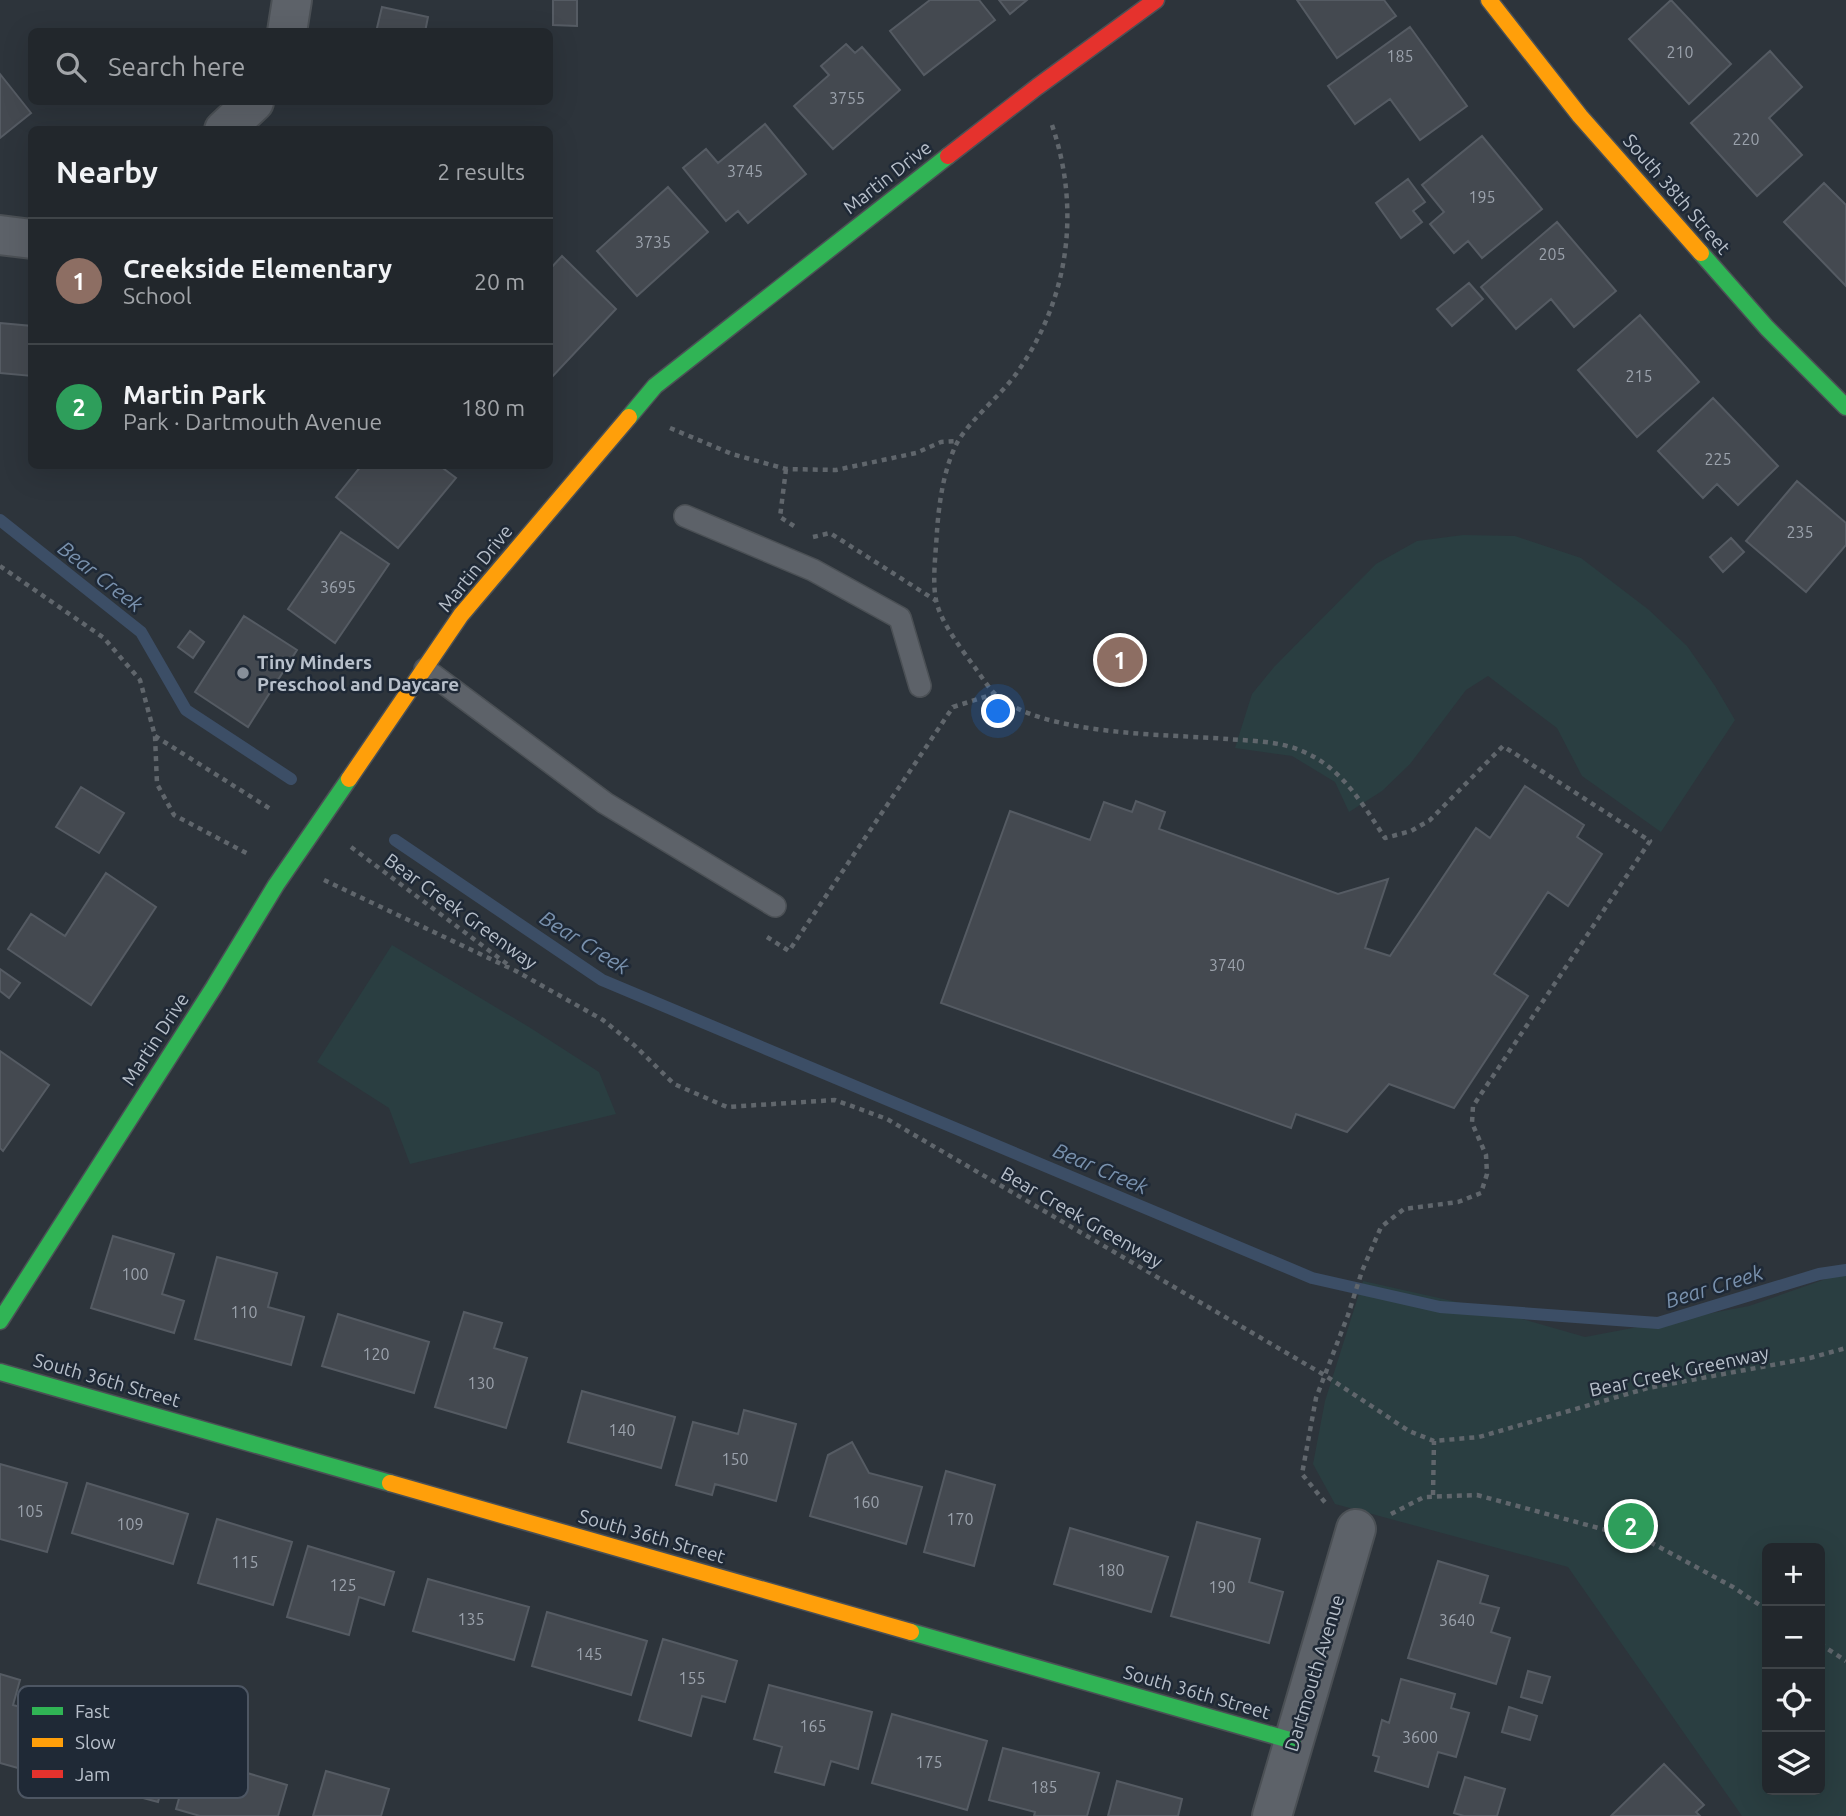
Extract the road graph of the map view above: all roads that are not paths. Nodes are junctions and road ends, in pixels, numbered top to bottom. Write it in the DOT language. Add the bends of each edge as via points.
graph roads {
  1 [pos="292,0"];
  2 [pos="1156,0"];
  3 [pos="1489,0"];
  4 [pos="288,28"];
  5 [pos="251,105"];
  6 [pos="227,126"];
  7 [pos="0,235"];
  8 [pos="28,238"];
  9 [pos="1846,407"];
  10 [pos="685,516"];
  11 [pos="425,669"];
  12 [pos="920,686"];
  13 [pos="775,906"];
  14 [pos="0,1321"];
  15 [pos="0,1371"];
  16 [pos="1356,1529"];
  17 [pos="1293,1741"];
  18 [pos="1272,1816"];
  1 -- 4 [label="street"];
  2 -- 11 [label="street, Martin Drive" via="1037,87 655,386 461,615"];
  3 -- 9 [label="street, South 38th Street" via="1598,136 1767,328"];
  5 -- 6 [label="street"];
  7 -- 8 [label="street"];
  10 -- 12 [label="lane" via="813,570 900,618"];
  11 -- 13 [label="lane" via="605,803"];
  11 -- 14 [label="street, Martin Drive" via="276,885"];
  15 -- 17 [label="street, South 36th Street"];
  16 -- 17 [label="street, Dartmouth Avenue"];
  17 -- 18 [label="street, Dartmouth Avenue"];
}
